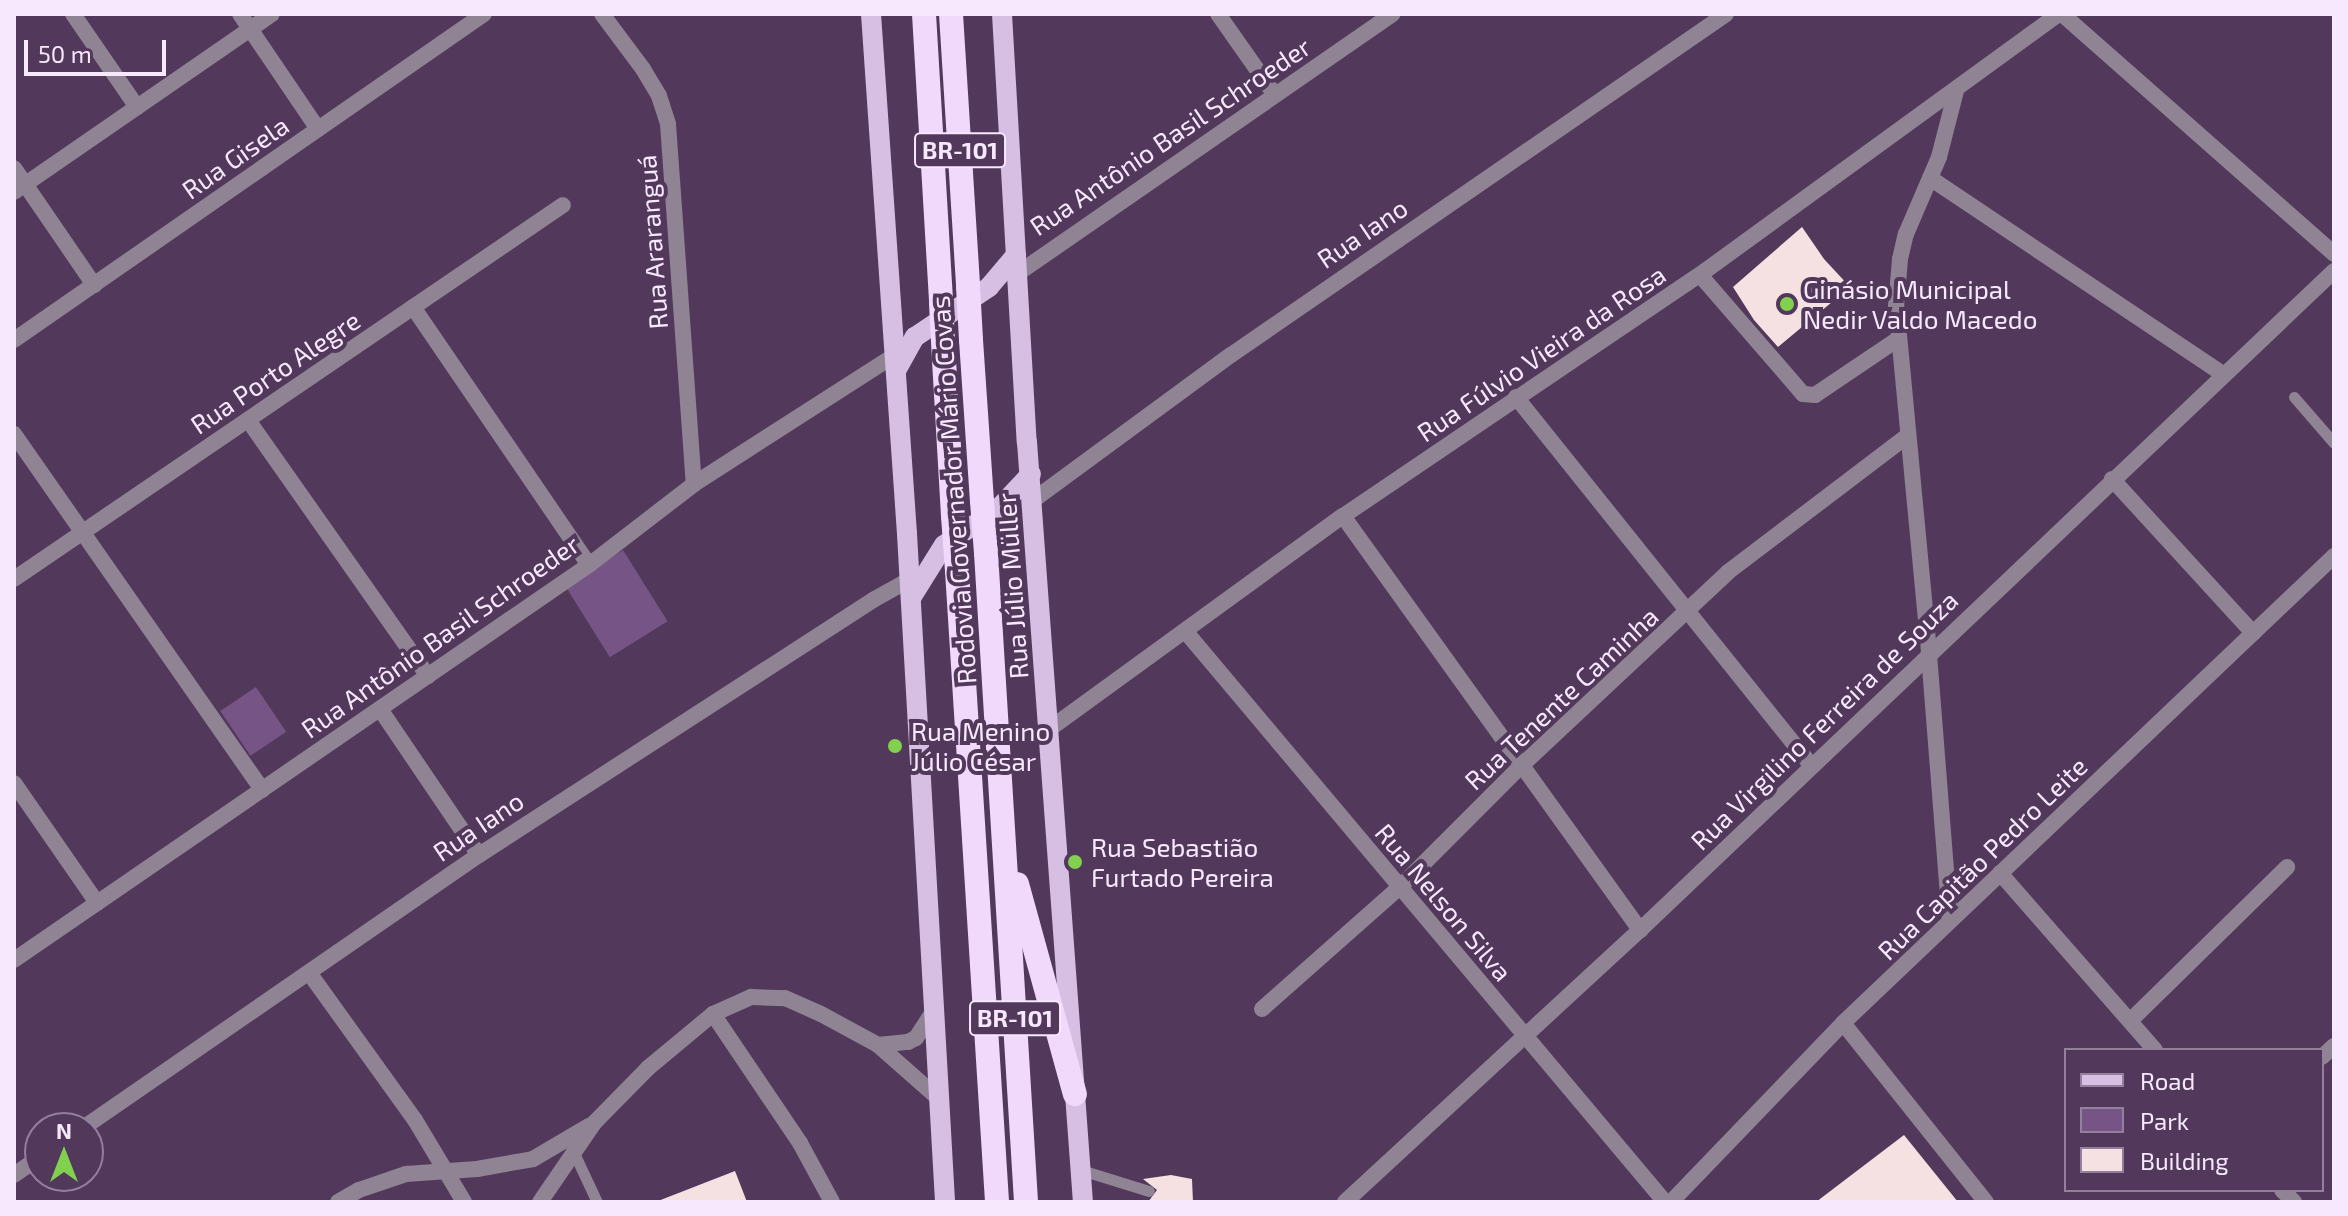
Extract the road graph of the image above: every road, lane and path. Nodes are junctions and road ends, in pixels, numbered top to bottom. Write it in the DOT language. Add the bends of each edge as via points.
graph roads {
  1 [pos="73,14"];
  2 [pos="240,14"];
  3 [pos="272,14"];
  4 [pos="484,14"];
  5 [pos="602,14"];
  6 [pos="871,14"];
  7 [pos="924,14"];
  8 [pos="951,14"];
  9 [pos="1002,14"];
  10 [pos="1218,14"];
  11 [pos="1393,14"];
  12 [pos="1726,14"];
  13 [pos="2061,14"];
  14 [pos="251,29"];
  15 [pos="1956,91"];
  16 [pos="1275,95"];
  17 [pos="137,107"];
  18 [pos="318,129"];
  19 [pos="14,168"];
  20 [pos="1930,178"];
  21 [pos="20,188"];
  22 [pos="563,205"];
  23 [pos="2334,254"];
  24 [pos="1016,264"];
  25 [pos="2334,271"];
  26 [pos="1700,275"];
  27 [pos="94,285"];
  28 [pos="978,286"];
  29 [pos="1018,297"];
  30 [pos="413,307"];
  31 [pos="892,315"];
  32 [pos="928,326"];
  33 [pos="1898,339"];
  34 [pos="14,340"];
  35 [pos="896,363"];
  36 [pos="2224,375"];
  37 [pos="1516,397"];
  38 [pos="2294,397"];
  39 [pos="248,420"];
  40 [pos="14,434"];
  41 [pos="1906,437"];
  42 [pos="2334,443"];
  43 [pos="1031,474"];
  44 [pos="2112,479"];
  45 [pos="694,484"];
  46 [pos="990,505"];
  47 [pos="1033,510"];
  48 [pos="1343,516"];
  49 [pos="83,533"];
  50 [pos="907,534"];
  51 [pos="944,545"];
  52 [pos="2334,556"];
  53 [pos="589,565"];
  54 [pos="14,579"];
  55 [pos="910,589"];
  56 [pos="1687,612"];
  57 [pos="1186,632"];
  58 [pos="2253,633"];
  59 [pos="1929,652"];
  60 [pos="428,676"];
  61 [pos="380,709"];
  62 [pos="1048,730"];
  63 [pos="1810,764"];
  64 [pos="1521,766"];
  65 [pos="14,783"];
  66 [pos="262,790"];
  67 [pos="1004,835"];
  68 [pos="479,855"];
  69 [pos="2287,867"];
  70 [pos="2000,873"];
  71 [pos="1400,887"];
  72 [pos="97,903"];
  73 [pos="1950,921"];
  74 [pos="1640,930"];
  75 [pos="14,960"];
  76 [pos="310,974"];
  77 [pos="1262,1009"];
  78 [pos="932,1013"];
  79 [pos="713,1014"];
  80 [pos="2130,1021"];
  81 [pos="1843,1023"];
  82 [pos="1524,1034"];
  83 [pos="878,1045"];
  84 [pos="2153,1048"];
  85 [pos="1075,1094"];
  86 [pos="937,1097"];
  87 [pos="104,1114"];
  88 [pos="594,1123"];
  89 [pos="574,1153"];
  90 [pos="1081,1170"];
  91 [pos="447,1172"];
  92 [pos="1149,1191"];
  93 [pos="338,1202"];
  94 [pos="464,1202"];
  95 [pos="540,1202"];
  96 [pos="597,1202"];
  97 [pos="832,1202"];
  98 [pos="945,1202"];
  99 [pos="997,1202"];
  100 [pos="1026,1202"];
  101 [pos="1083,1202"];
  102 [pos="1345,1202"];
  103 [pos="1668,1202"];
  104 [pos="1986,1202"];
  1 -- 17 [label="street"];
  2 -- 14 [label="street"];
  3 -- 14 [label="street"];
  4 -- 18 [label="street, Rua Gisela"];
  5 -- 45 [label="street, Rua Araranguá" via="643,69 668,124"];
  6 -- 31 [label="main road"];
  7 -- 99 [label="highway, Rodovia Governador Mário Covas / BR-101, bridge"];
  8 -- 28 [label="highway, Rodovia Governador Mário Covas / BR-101"];
  9 -- 24 [label="main road, Rua Júlio Müller"];
  10 -- 16 [label="street"];
  11 -- 16 [label="street, Rua Antônio Basil Schroeder"];
  12 -- 47 [label="street, Rua Iano" via="1231,355"];
  13 -- 15 [label="street, Rua Fúlvio Vieira da Rosa"];
  13 -- 23 [label="street"];
  14 -- 17 [label="street"];
  14 -- 18 [label="street"];
  15 -- 20 [label="street"];
  15 -- 26 [label="street, Rua Fúlvio Vieira da Rosa"];
  16 -- 24 [label="street, Rua Antônio Basil Schroeder"];
  17 -- 21 [label="street"];
  18 -- 27 [label="street, Rua Gisela"];
  19 -- 21 [label="street"];
  20 -- 33 [label="street" via="1900,259"];
  20 -- 36 [label="street"];
  21 -- 27 [label="street"];
  22 -- 30 [label="street, Rua Porto Alegre"];
  24 -- 28 [label="main road, Rua Antônio Basil Schroeder"];
  24 -- 29 [label="main road, Rua Júlio Müller"];
  25 -- 36 [label="street, Rua Virgilino Ferreira de Souza"];
  26 -- 33 [label="street" via="1803,394 1815,395"];
  26 -- 37 [label="street, Rua Fúlvio Vieira da Rosa"];
  27 -- 34 [label="street, Rua Gisela"];
  28 -- 29 [label="main road"];
  28 -- 32 [label="main road, Rua Antônio Basil Schroeder"];
  28 -- 46 [label="highway, Rodovia Governador Mário Covas / BR-101, bridge" via="971,340"];
  29 -- 43 [label="main road, Rua Júlio Müller"];
  30 -- 39 [label="street, Rua Porto Alegre"];
  30 -- 53 [label="street"];
  31 -- 32 [label="main road" via="915,327"];
  31 -- 35 [label="main road"];
  32 -- 35 [label="main road, Rua Antônio Basil Schroeder"];
  33 -- 41 [label="street"];
  35 -- 45 [label="street, Rua Antônio Basil Schroeder"];
  35 -- 50 [label="main road"];
  36 -- 44 [label="street, Rua Virgilino Ferreira de Souza"];
  37 -- 48 [label="street, Rua Fúlvio Vieira da Rosa"];
  37 -- 56 [label="street"];
  38 -- 42 [label="lane"];
  39 -- 49 [label="street, Rua Porto Alegre"];
  39 -- 60 [label="street"];
  40 -- 49 [label="street"];
  41 -- 56 [label="street, Rua Tenente Caminha" via="1748,555"];
  41 -- 59 [label="street"];
  43 -- 46 [label="main road, Rua Iano"];
  43 -- 47 [label="main road, Rua Júlio Müller"];
  44 -- 58 [label="street"];
  44 -- 59 [label="street, Rua Virgilino Ferreira de Souza"];
  45 -- 53 [label="street, Rua Antônio Basil Schroeder"];
  46 -- 47 [label="main road"];
  46 -- 51 [label="main road, Rua Iano"];
  46 -- 67 [label="highway, Rodovia Governador Mário Covas / BR-101, bridge" via="986,553"];
  47 -- 62 [label="main road, Rua Júlio Müller"];
  48 -- 57 [label="street, Rua Fúlvio Vieira da Rosa"];
  48 -- 64 [label="street"];
  49 -- 54 [label="street, Rua Porto Alegre"];
  49 -- 66 [label="street"];
  50 -- 51 [label="main road" via="925,544"];
  50 -- 55 [label="main road"];
  51 -- 55 [label="main road, Rua Iano"];
  52 -- 58 [label="street, Rua Capitão Pedro Leite"];
  53 -- 60 [label="street, Rua Antônio Basil Schroeder"];
  55 -- 68 [label="street, Rua Iano" via="873,600"];
  55 -- 78 [label="main road"];
  56 -- 63 [label="street"];
  56 -- 64 [label="street, Rua Tenente Caminha"];
  57 -- 62 [label="street, Rua Fúlvio Vieira da Rosa"];
  57 -- 71 [label="street, Rua Nelson Silva"];
  58 -- 70 [label="street, Rua Capitão Pedro Leite"];
  59 -- 63 [label="street, Rua Virgilino Ferreira de Souza"];
  59 -- 73 [label="street"];
  60 -- 61 [label="street, Rua Antônio Basil Schroeder"];
  61 -- 66 [label="street, Rua Antônio Basil Schroeder"];
  61 -- 68 [label="street"];
  62 -- 85 [label="main road, Rua Júlio Müller"];
  63 -- 74 [label="street, Rua Virgilino Ferreira de Souza"];
  64 -- 71 [label="street, Rua Tenente Caminha"];
  64 -- 74 [label="street"];
  65 -- 72 [label="street"];
  66 -- 72 [label="street, Rua Antônio Basil Schroeder"];
  67 -- 85 [label="highway"];
  67 -- 100 [label="highway, Rodovia Governador Mário Covas / BR-101"];
  68 -- 76 [label="street, Rua Iano"];
  69 -- 80 [label="street"];
  70 -- 73 [label="street, Rua Capitão Pedro Leite"];
  70 -- 80 [label="street"];
  71 -- 77 [label="street, Rua Tenente Caminha"];
  71 -- 82 [label="street, Rua Nelson Silva"];
  72 -- 75 [label="street, Rua Antônio Basil Schroeder"];
  73 -- 81 [label="street, Rua Capitão Pedro Leite"];
  74 -- 82 [label="street, Rua Virgilino Ferreira de Souza"];
  76 -- 87 [label="street, Rua Iano"];
  76 -- 91 [label="street"];
  78 -- 83 [label="street" via="916,1038"];
  78 -- 86 [label="main road"];
  79 -- 83 [label="street" via="751,997 785,998"];
  79 -- 88 [label="street" via="668,1048"];
  79 -- 97 [label="street" via="800,1143"];
  80 -- 84 [label="street"];
  81 -- 103 [label="street, Rua Capitão Pedro Leite"];
  81 -- 104 [label="street"];
  82 -- 102 [label="street, Rua Virgilino Ferreira de Souza"];
  82 -- 103 [label="street, Rua Nelson Silva"];
  83 -- 86 [label="street"];
  85 -- 90 [label="main road, Rua Júlio Müller"];
  86 -- 98 [label="main road"];
  88 -- 89 [label="street"];
  88 -- 91 [label="street" via="533,1159"];
  89 -- 95 [label="street"];
  89 -- 96 [label="lane"];
  90 -- 92 [label="lane"];
  90 -- 101 [label="main road, Rua Júlio Müller"];
  91 -- 93 [label="street" via="406,1174"];
  91 -- 94 [label="street"];
}
